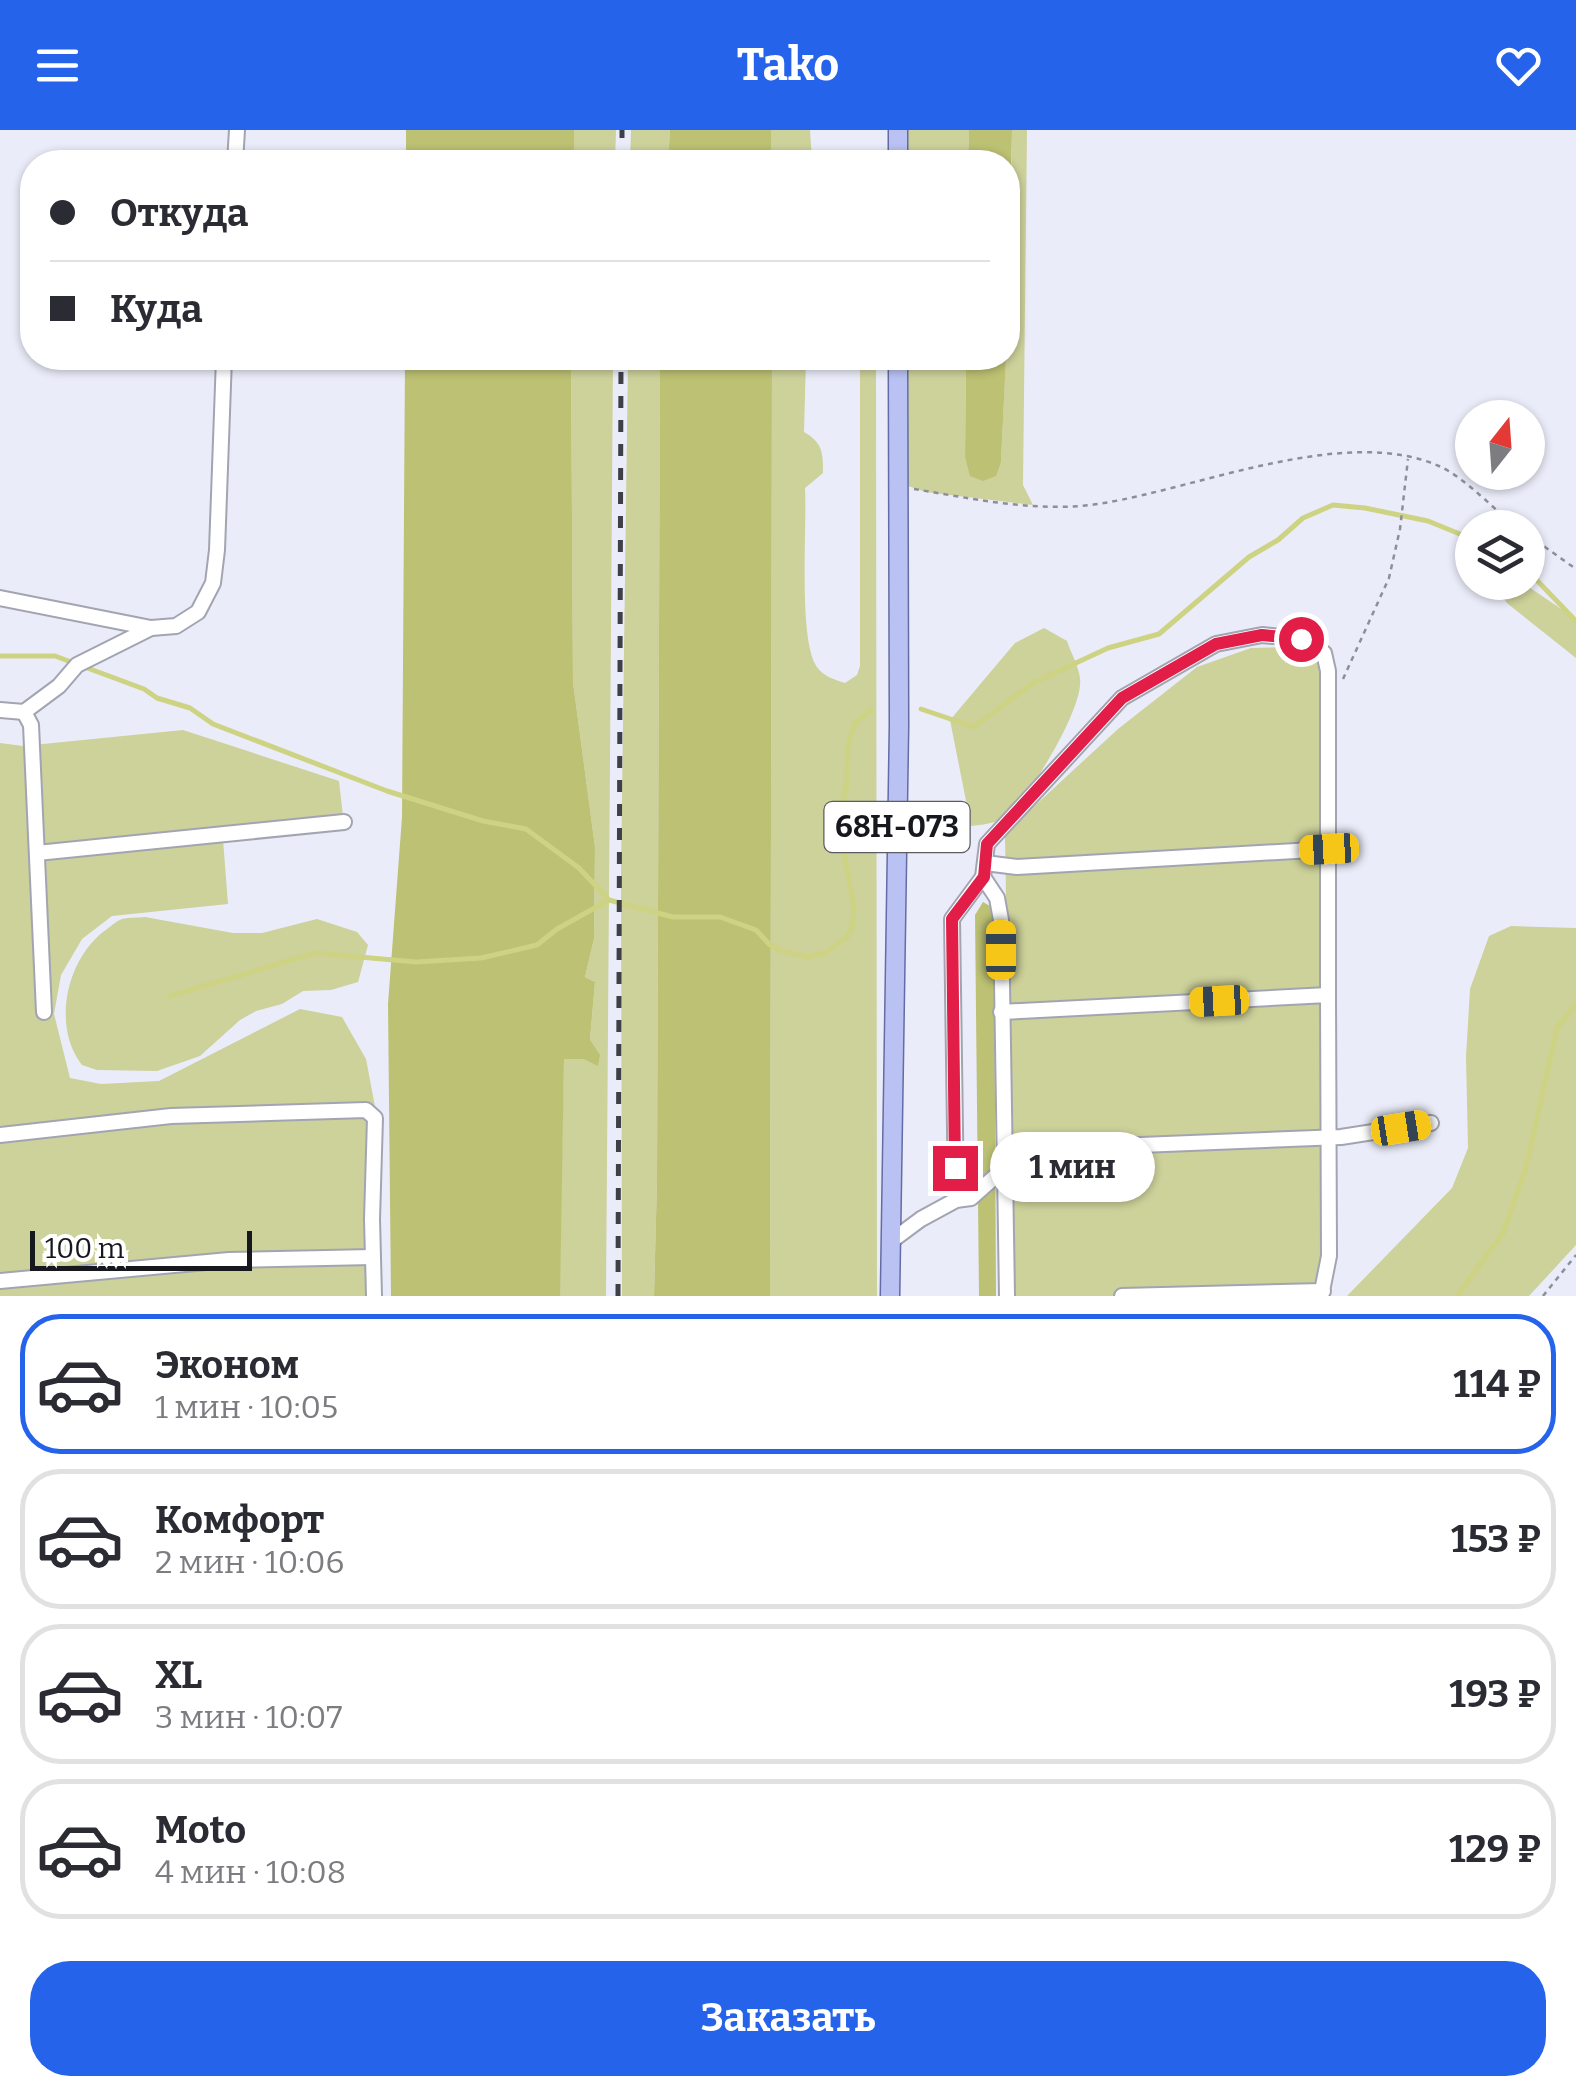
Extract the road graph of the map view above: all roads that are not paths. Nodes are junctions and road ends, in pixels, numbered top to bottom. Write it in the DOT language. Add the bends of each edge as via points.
graph roads {
  1 [pos="221,130"];
  2 [pos="237,131"];
  3 [pos="224,370"];
  4 [pos="898,370"];
  5 [pos="0,598"];
  6 [pos="151,628"];
  7 [pos="0,710"];
  8 [pos="24,712"];
  9 [pos="344,822"];
  10 [pos="1329,849"];
  11 [pos="37,853"];
  12 [pos="984,870"];
  13 [pos="1328,996"];
  14 [pos="44,1012"];
  15 [pos="1001,1012"];
  16 [pos="1431,1123"];
  17 [pos="0,1136"];
  18 [pos="1330,1137"];
  19 [pos="1004,1168"];
  20 [pos="956,1200"];
  21 [pos="890,1242"];
  22 [pos="373,1256"];
  23 [pos="0,1281"];
  24 [pos="1322,1294"];
  25 [pos="374,1296"];
  26 [pos="890,1296"];
  27 [pos="1006,1296"];
  28 [pos="1122,1296"];
  1 -- 2 [label="lane"];
  3 -- 6 [label="lane" via="213,582 198,612 176,626"];
  4 -- 21 [label="main road, 68Н-073"];
  5 -- 6 [label="lane"];
  6 -- 8 [label="lane" via="77,664"];
  7 -- 8 [label="lane"];
  8 -- 11 [label="lane"];
  9 -- 11 [label="lane"];
  10 -- 12 [label="lane"];
  10 -- 12 [label="lane" via="1324,653 1301,639 1262,635 1216,644 1122,698 987,844"];
  10 -- 13 [label="lane"];
  11 -- 14 [label="lane"];
  12 -- 15 [label="lane" via="1001,920"];
  12 -- 20 [label="lane" via="952,919"];
  13 -- 15 [label="lane"];
  13 -- 18 [label="lane"];
  15 -- 19 [label="lane"];
  16 -- 18 [label="lane"];
  17 -- 22 [label="lane" via="171,1116 366,1110 375,1118"];
  18 -- 19 [label="lane" via="1040,1150"];
  18 -- 24 [label="lane"];
  19 -- 20 [label="lane" via="971,1198"];
  19 -- 27 [label="lane"];
  20 -- 21 [label="lane"];
  21 -- 26 [label="main road, 68Н-073"];
  22 -- 23 [label="lane" via="229,1260"];
  22 -- 25 [label="lane"];
  24 -- 28 [label="lane"];
}
